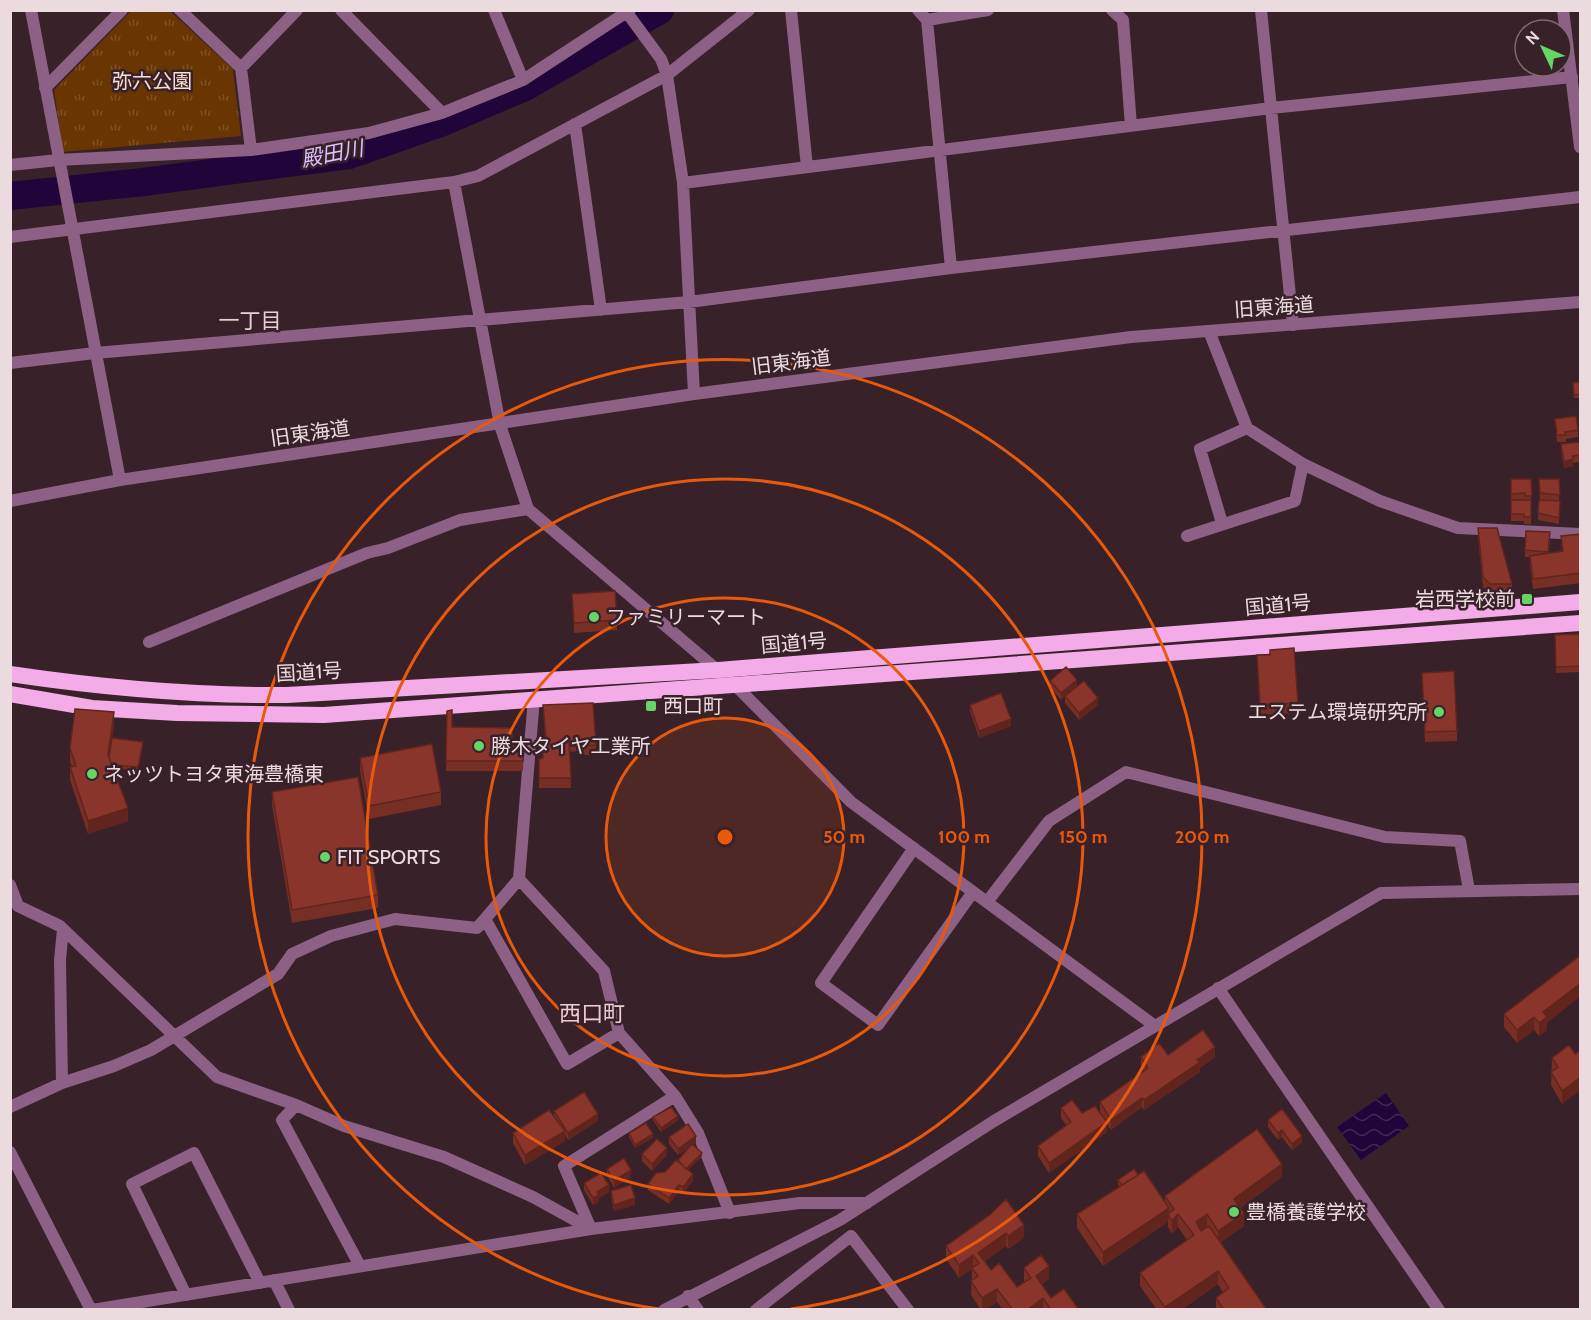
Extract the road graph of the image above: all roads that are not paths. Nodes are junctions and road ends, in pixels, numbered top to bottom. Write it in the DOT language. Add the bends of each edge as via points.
graph roads {
  1 [pos="31,10"];
  2 [pos="122,10"];
  3 [pos="180,10"];
  4 [pos="297,10"];
  5 [pos="341,10"];
  6 [pos="494,10"];
  7 [pos="749,10"];
  8 [pos="791,10"];
  9 [pos="988,10"];
  10 [pos="1112,10"];
  11 [pos="1261,10"];
  12 [pos="629,14"];
  13 [pos="922,15"];
  14 [pos="242,68"];
  15 [pos="668,75"];
  16 [pos="1562,78"];
  17 [pos="1572,78"];
  18 [pos="523,80"];
  19 [pos="45,88"];
  20 [pos="1271,108"];
  21 [pos="442,113"];
  22 [pos="575,124"];
  23 [pos="1131,126"];
  24 [pos="1581,147"];
  25 [pos="250,150"];
  26 [pos="941,150"];
  27 [pos="58,160"];
  28 [pos="10,165"];
  29 [pos="807,167"];
  30 [pos="454,182"];
  31 [pos="683,183"];
  32 [pos="1581,197"];
  33 [pos="71,224"];
  34 [pos="1283,231"];
  35 [pos="10,237"];
  36 [pos="951,268"];
  37 [pos="689,302"];
  38 [pos="1581,302"];
  39 [pos="601,310"];
  40 [pos="481,320"];
  41 [pos="1293,325"];
  42 [pos="1209,331"];
  43 [pos="95,353"];
  44 [pos="10,363"];
  45 [pos="694,394"];
  46 [pos="500,425"];
  47 [pos="1247,428"];
  48 [pos="1303,464"];
  49 [pos="120,480"];
  50 [pos="10,501"];
  51 [pos="528,509"];
  52 [pos="1222,523"];
  53 [pos="1581,534"];
  54 [pos="1187,536"];
  55 [pos="1581,602"];
  56 [pos="1581,623"];
  57 [pos="149,642"];
  58 [pos="718,670"];
  59 [pos="10,674"];
  60 [pos="735,685"];
  61 [pos="10,694"];
  62 [pos="534,698"];
  63 [pos="914,848"];
  64 [pos="519,879"];
  65 [pos="10,885"];
  66 [pos="1469,890"];
  67 [pos="1581,890"];
  68 [pos="973,891"];
  69 [pos="987,902"];
  70 [pos="485,919"];
  71 [pos="63,929"];
  72 [pos="1218,988"];
  73 [pos="1155,1026"];
  74 [pos="619,1033"];
  75 [pos="175,1037"];
  76 [pos="62,1083"];
  77 [pos="675,1096"];
  78 [pos="296,1105"];
  79 [pos="10,1107"];
  80 [pos="10,1152"];
  81 [pos="867,1203"];
  82 [pos="730,1213"];
  83 [pos="591,1229"];
  84 [pos="360,1266"];
  85 [pos="274,1280"];
  86 [pos="260,1283"];
  87 [pos="186,1295"];
  88 [pos="688,1296"];
  89 [pos="905,1308"];
  90 [pos="92,1310"];
  91 [pos="289,1310"];
  92 [pos="664,1310"];
  93 [pos="698,1310"];
  94 [pos="756,1310"];
  95 [pos="1439,1310"];
  1 -- 19 [label="street"];
  2 -- 19 [label="street"];
  3 -- 14 [label="street"];
  4 -- 14 [label="street"];
  5 -- 21 [label="street"];
  6 -- 18 [label="street"];
  7 -- 15 [label="street"];
  8 -- 29 [label="street"];
  9 -- 13 [label="street"];
  10 -- 23 [label="street" via="1123,20"];
  11 -- 20 [label="street"];
  12 -- 15 [label="street"];
  12 -- 18 [label="street"];
  13 -- 26 [label="street"];
  14 -- 25 [label="street"];
  15 -- 22 [label="street"];
  15 -- 31 [label="street"];
  16 -- 20 [label="street"];
  17 -- 24 [label="street"];
  18 -- 21 [label="street"];
  19 -- 27 [label="street"];
  20 -- 23 [label="street"];
  20 -- 34 [label="street"];
  21 -- 25 [label="street" via="369,133"];
  22 -- 30 [label="street" via="478,176"];
  22 -- 39 [label="street"];
  23 -- 26 [label="street"];
  25 -- 27 [label="street"];
  26 -- 29 [label="street"];
  26 -- 36 [label="street"];
  27 -- 28 [label="street"];
  27 -- 33 [label="street"];
  29 -- 31 [label="street"];
  30 -- 33 [label="street"];
  30 -- 40 [label="street"];
  31 -- 37 [label="street"];
  32 -- 34 [label="street"];
  33 -- 35 [label="street"];
  33 -- 43 [label="street"];
  34 -- 36 [label="street"];
  34 -- 41 [label="street"];
  36 -- 37 [label="street"];
  37 -- 39 [label="street"];
  37 -- 45 [label="street"];
  38 -- 41 [label="street, 旧東海道"];
  39 -- 40 [label="street"];
  40 -- 43 [label="street"];
  40 -- 46 [label="street"];
  41 -- 42 [label="street, 旧東海道"];
  42 -- 45 [label="street, 旧東海道" via="1131,337"];
  42 -- 47 [label="street"];
  43 -- 44 [label="street"];
  43 -- 49 [label="street"];
  45 -- 46 [label="street, 旧東海道"];
  46 -- 49 [label="street, 旧東海道"];
  46 -- 51 [label="street"];
  47 -- 48 [label="street"];
  47 -- 52 [label="street" via="1200,449"];
  48 -- 52 [label="street" via="1295,501"];
  48 -- 53 [label="street" via="1380,501 1458,528"];
  49 -- 50 [label="street, 旧東海道"];
  51 -- 57 [label="street" via="460,520 388,549 367,553"];
  51 -- 58 [label="street"];
  52 -- 54 [label="street"];
  55 -- 58 [label="highway, 国道1号"];
  56 -- 60 [label="highway, 国道1号"];
  58 -- 59 [label="highway, 国道1号" via="223,696 115,689"];
  58 -- 60 [label="street"];
  60 -- 62 [label="highway, 国道1号"];
  60 -- 63 [label="street" via="850,802"];
  61 -- 62 [label="highway, 国道1号" via="92,708 252,716 324,715"];
  62 -- 64 [label="street"];
  63 -- 68 [label="street"];
  63 -- 68 [label="street" via="821,983 878,1025"];
  64 -- 70 [label="street"];
  64 -- 74 [label="street" via="604,971"];
  65 -- 71 [label="street" via="18,906"];
  66 -- 67 [label="street"];
  66 -- 69 [label="street" via="1460,841 1385,837 1126,772 1049,821"];
  66 -- 72 [label="street" via="1381,893"];
  68 -- 69 [label="street"];
  69 -- 73 [label="street"];
  70 -- 74 [label="street" via="567,1064"];
  70 -- 75 [label="street" via="477,928 395,919 331,936 292,954 278,974"];
  71 -- 75 [label="street"];
  71 -- 76 [label="street"];
  72 -- 73 [label="street"];
  72 -- 95 [label="street"];
  73 -- 81 [label="street" via="993,1121"];
  74 -- 77 [label="street"];
  75 -- 76 [label="street" via="114,1066"];
  75 -- 78 [label="street" via="217,1077"];
  76 -- 79 [label="street"];
  77 -- 82 [label="street" via="698,1133"];
  77 -- 83 [label="street" via="564,1166"];
  78 -- 83 [label="street" via="344,1126 444,1157 533,1197"];
  78 -- 84 [label="street" via="282,1120"];
  80 -- 90 [label="street"];
  81 -- 82 [label="street" via="800,1203"];
  81 -- 88 [label="street"];
  82 -- 83 [label="street"];
  83 -- 84 [label="street"];
  84 -- 85 [label="street"];
  85 -- 86 [label="street"];
  85 -- 91 [label="street"];
  86 -- 87 [label="street"];
  86 -- 87 [label="street" via="194,1154 132,1184"];
  87 -- 90 [label="street"];
  88 -- 92 [label="street"];
  88 -- 93 [label="street"];
  89 -- 94 [label="street" via="851,1236"];
}
